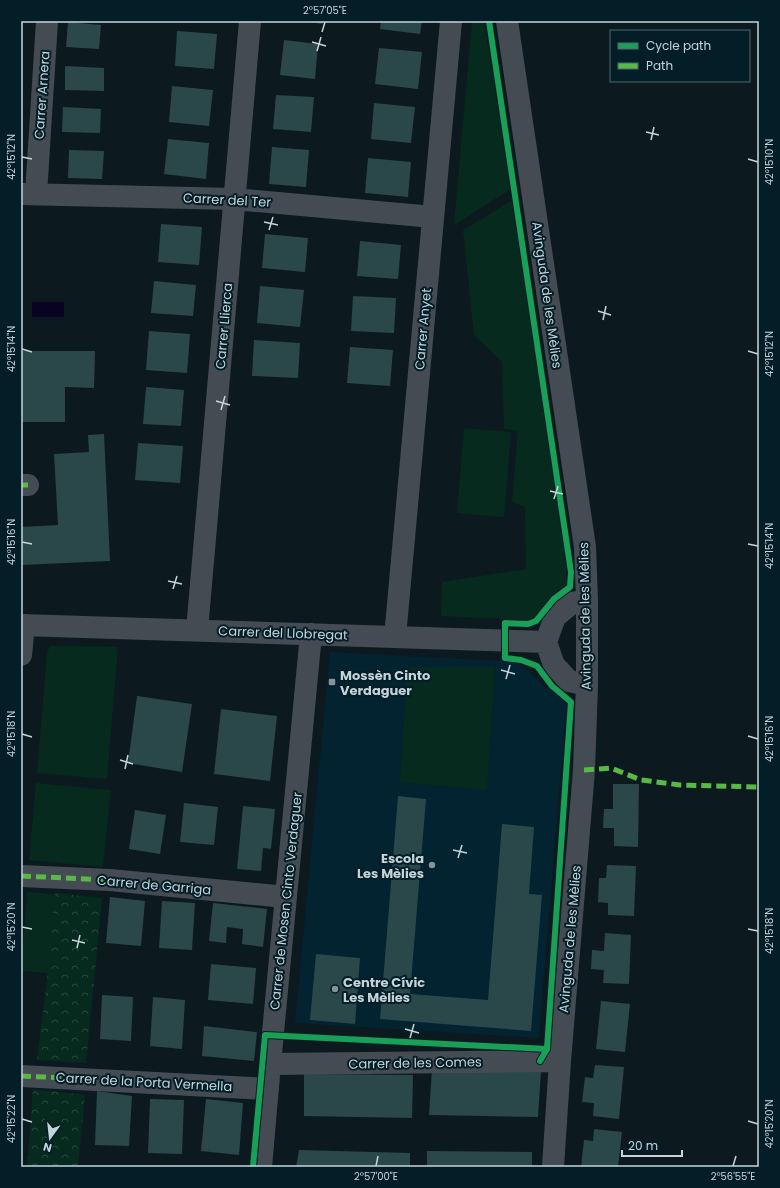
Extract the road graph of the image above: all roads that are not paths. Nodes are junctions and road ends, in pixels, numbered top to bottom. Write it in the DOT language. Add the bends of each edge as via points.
graph roads {
  1 [pos="47,21"];
  2 [pos="250,21"];
  3 [pos="451,21"];
  4 [pos="507,21"];
  5 [pos="28,194"];
  6 [pos="234,199"];
  7 [pos="433,217"];
  8 [pos="587,600"];
  9 [pos="22,625"];
  10 [pos="197,630"];
  11 [pos="311,634"];
  12 [pos="395,637"];
  13 [pos="546,642"];
  14 [pos="21,655"];
  15 [pos="587,685"];
  16 [pos="21,876"];
  17 [pos="286,897"];
  18 [pos="560,1061"];
  19 [pos="270,1064"];
  20 [pos="21,1076"];
  21 [pos="268,1089"];
  22 [pos="261,1167"];
  23 [pos="553,1167"];
  1 -- 5 [label="street, Carrer Arnera"];
  2 -- 6 [label="street, Carrer Llierca"];
  3 -- 7 [label="street, Carrer Anyet"];
  4 -- 8 [label="street, Avinguda de les Mèlies" via="585,547"];
  5 -- 6 [label="street, Carrer del Ter"];
  6 -- 7 [label="street, Carrer del Ter"];
  6 -- 10 [label="street, Carrer Llierca"];
  7 -- 12 [label="street, Carrer Anyet"];
  8 -- 13 [label="street" via="572,603 555,617"];
  8 -- 15 [label="street, Avinguda de les Mèlies"];
  9 -- 10 [label="street, Carrer del Llobregat"];
  9 -- 14 [label="street"];
  10 -- 11 [label="street, Carrer del Llobregat"];
  11 -- 12 [label="street, Carrer del Llobregat"];
  11 -- 17 [label="street, Carrer de Mosen Cinto Verdaguer"];
  12 -- 13 [label="street, Carrer del Llobregat"];
  13 -- 15 [label="street" via="554,665 569,680"];
  15 -- 18 [label="street, Avinguda de les Mèlies" via="584,770"];
  16 -- 17 [label="street, Carrer de Garriga" via="110,880"];
  17 -- 19 [label="street, Carrer de Mosen Cinto Verdaguer"];
  18 -- 19 [label="street, Carrer de les Comes"];
  18 -- 23 [label="street, Avinguda de les Mèlies"];
  19 -- 21 [label="street, Carrer de Mosen Cinto Verdaguer"];
  20 -- 21 [label="street, Carrer de la Porta Vermella"];
  21 -- 22 [label="street, Carrer de Mosen Cinto Verdaguer"];
}
